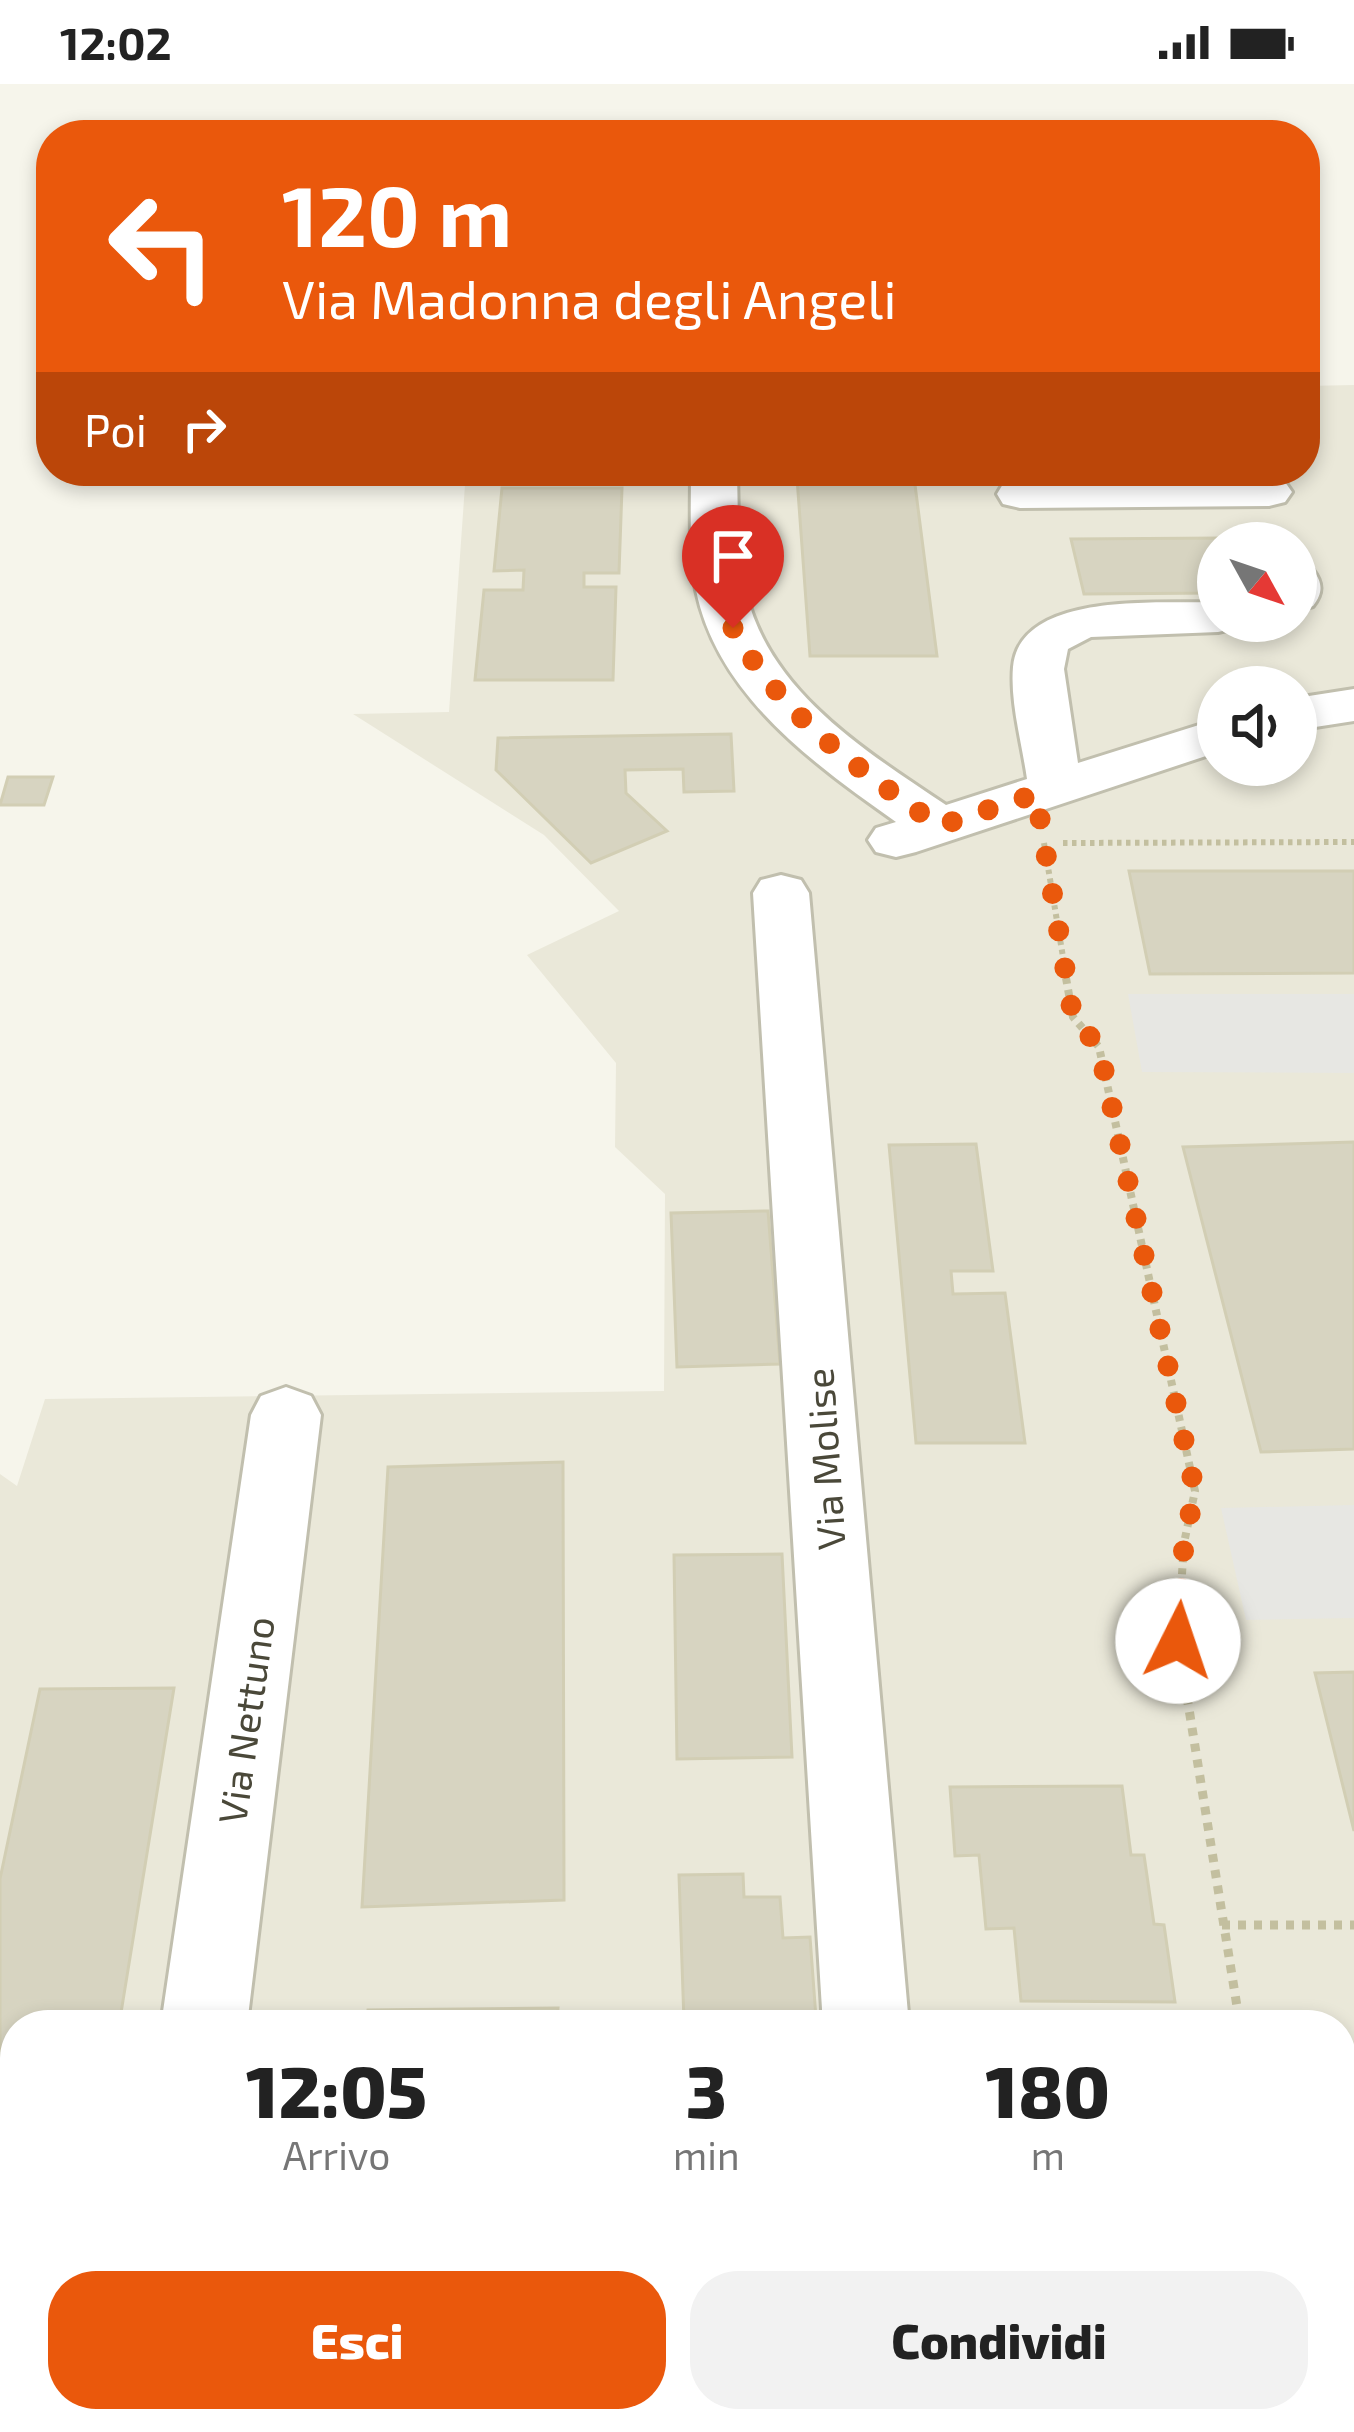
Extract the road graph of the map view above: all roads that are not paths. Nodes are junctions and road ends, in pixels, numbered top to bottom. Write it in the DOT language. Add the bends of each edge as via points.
graph roads {
  1 [pos="714,486"];
  2 [pos="1020,494"];
  3 [pos="1271,496"];
  4 [pos="1197,618"];
  5 [pos="1354,705"];
  6 [pos="1317,711"];
  7 [pos="1197,744"];
  8 [pos="1045,808"];
  9 [pos="939,826"];
  10 [pos="886,843"];
  11 [pos="781,893"];
  12 [pos="286,1414"];
  13 [pos="206,2010"];
  14 [pos="865,2010"];
  1 -- 9 [label="street" via="716,563 741,643 829,745"];
  2 -- 3 [label="street"];
  4 -- 8 [label="street" via="1080,624 1044,642 1038,669"];
  5 -- 6 [label="street"];
  7 -- 8 [label="street"];
  8 -- 9 [label="street"];
  9 -- 10 [label="street"];
  11 -- 14 [label="street, Via Molise"];
  12 -- 13 [label="street, Via Nettuno"];
}
